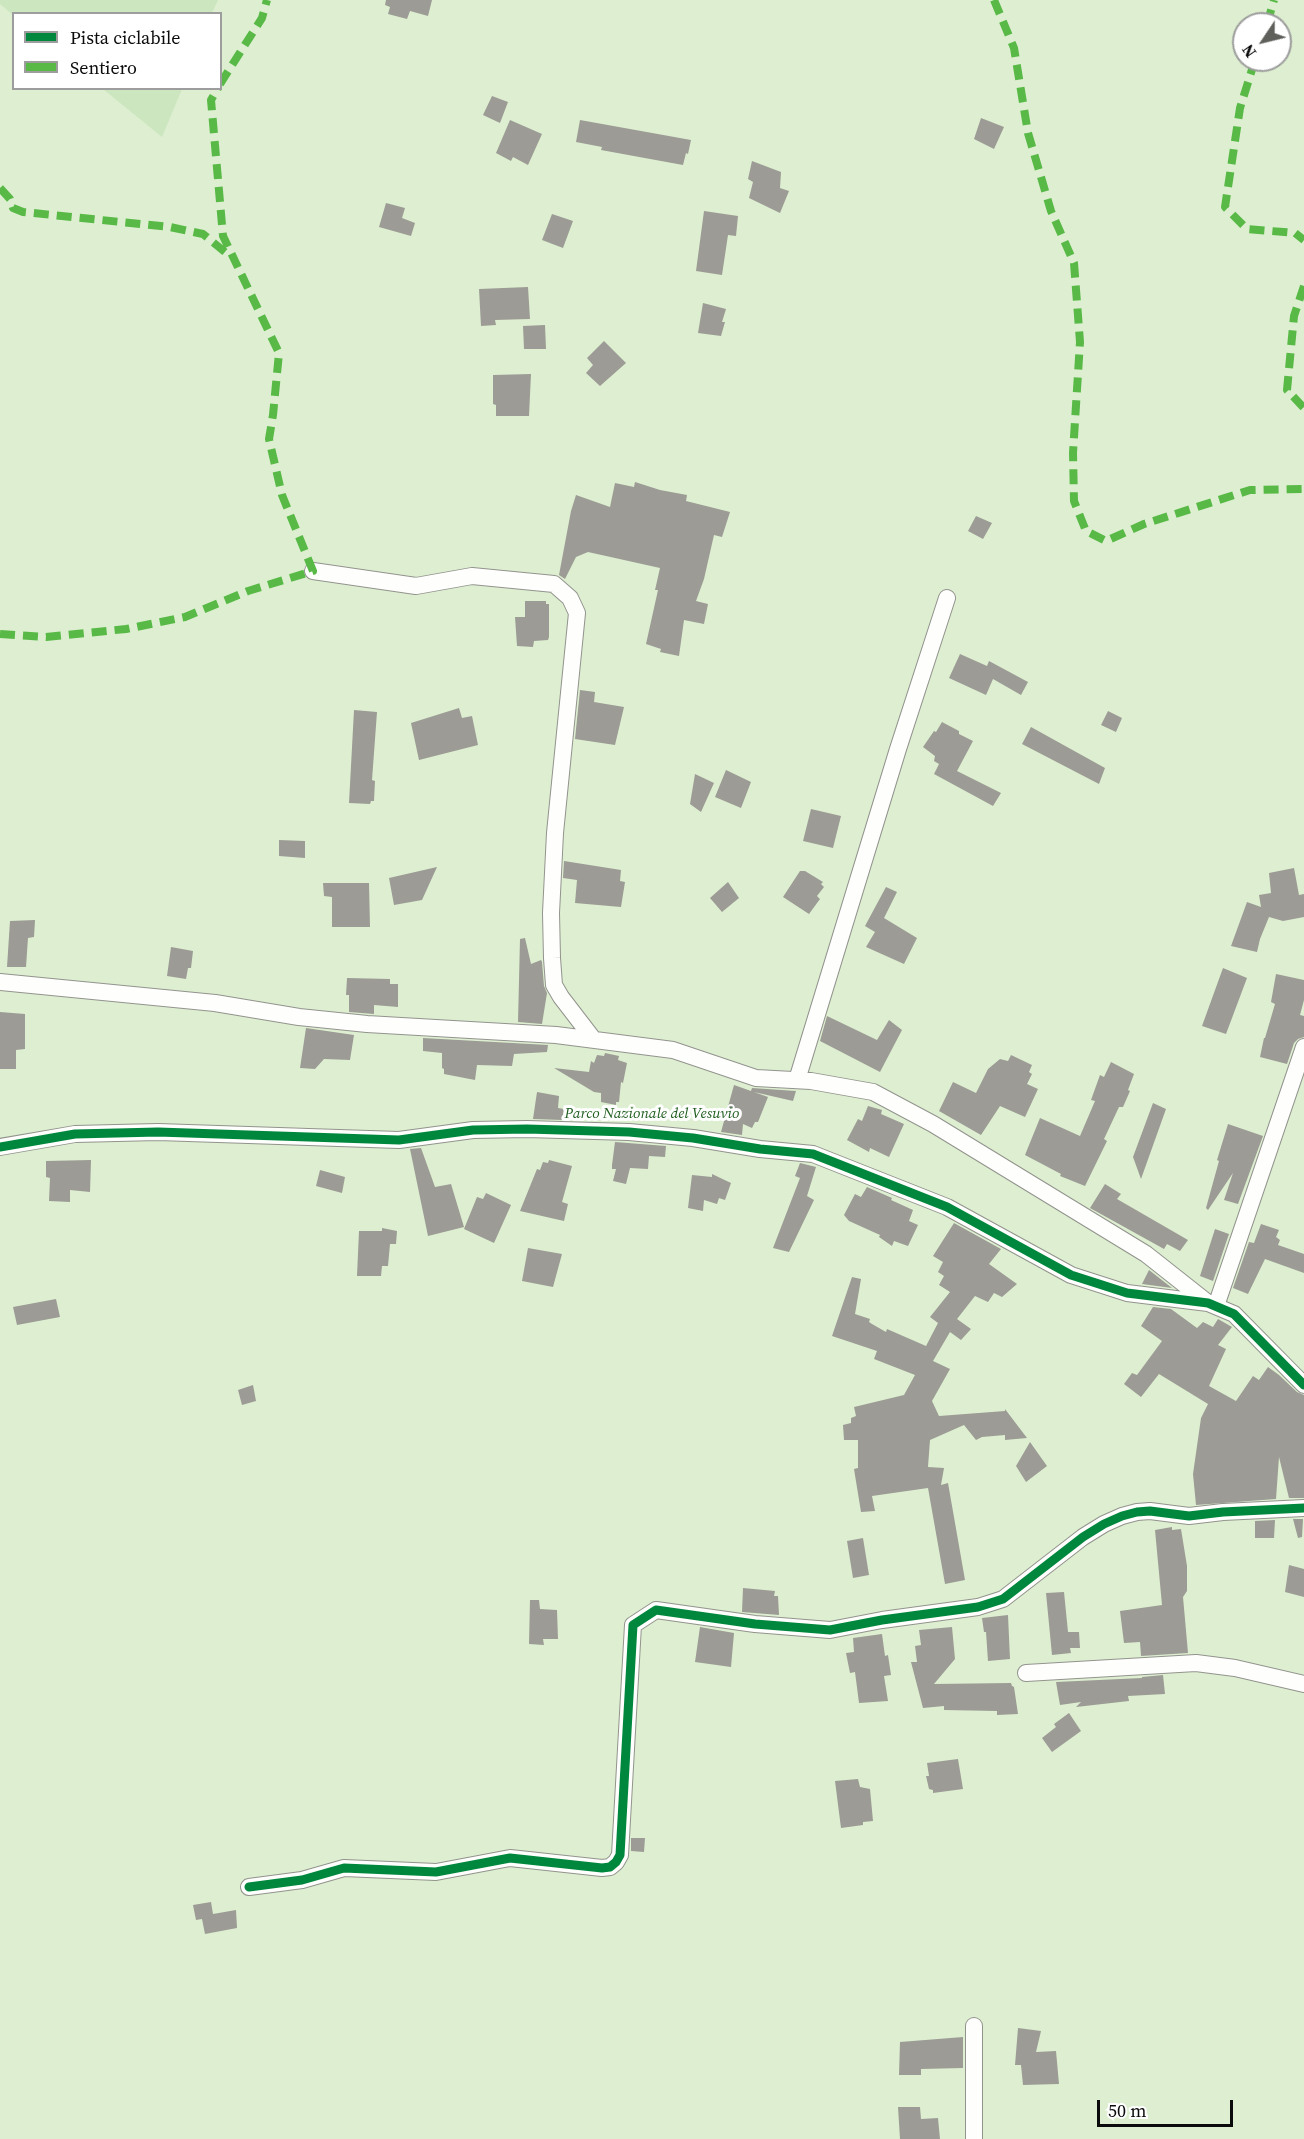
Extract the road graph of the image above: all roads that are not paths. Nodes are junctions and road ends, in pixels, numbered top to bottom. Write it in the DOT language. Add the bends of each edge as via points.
graph roads {
  1 [pos="313,571"];
  2 [pos="947,598"];
  3 [pos="0,982"];
  4 [pos="594,1040"];
  5 [pos="1304,1047"];
  6 [pos="797,1080"];
  7 [pos="0,1147"];
  8 [pos="1212,1305"];
  9 [pos="1304,1385"];
  10 [pos="1304,1508"];
  11 [pos="1026,1672"];
  12 [pos="1304,1684"];
  13 [pos="249,1887"];
  14 [pos="974,2026"];
  15 [pos="974,2139"];
  1 -- 4 [label="street" via="416,586 472,576 554,584 570,598 576,613 555,833 552,958 555,985 561,997"];
  2 -- 6 [label="street"];
  3 -- 4 [label="street" via="215,1003 367,1024"];
  4 -- 6 [label="street" via="674,1050 756,1078"];
  5 -- 8 [label="street"];
  6 -- 8 [label="street" via="873,1092 933,1124 1146,1254"];
  7 -- 8 [label="street" via="75,1134 158,1132 399,1140 473,1130 527,1129 693,1137 813,1154 947,1207 1071,1275 1127,1293"];
  8 -- 9 [label="street" via="1234,1314"];
  10 -- 13 [label="street" via="1189,1516 1143,1512 1122,1516 1083,1537 1003,1599 830,1630 656,1610 633,1625 620,1855 610,1867 510,1857 436,1872 344,1868 302,1880"];
  11 -- 12 [label="street" via="1196,1663"];
  14 -- 15 [label="street"];
}
